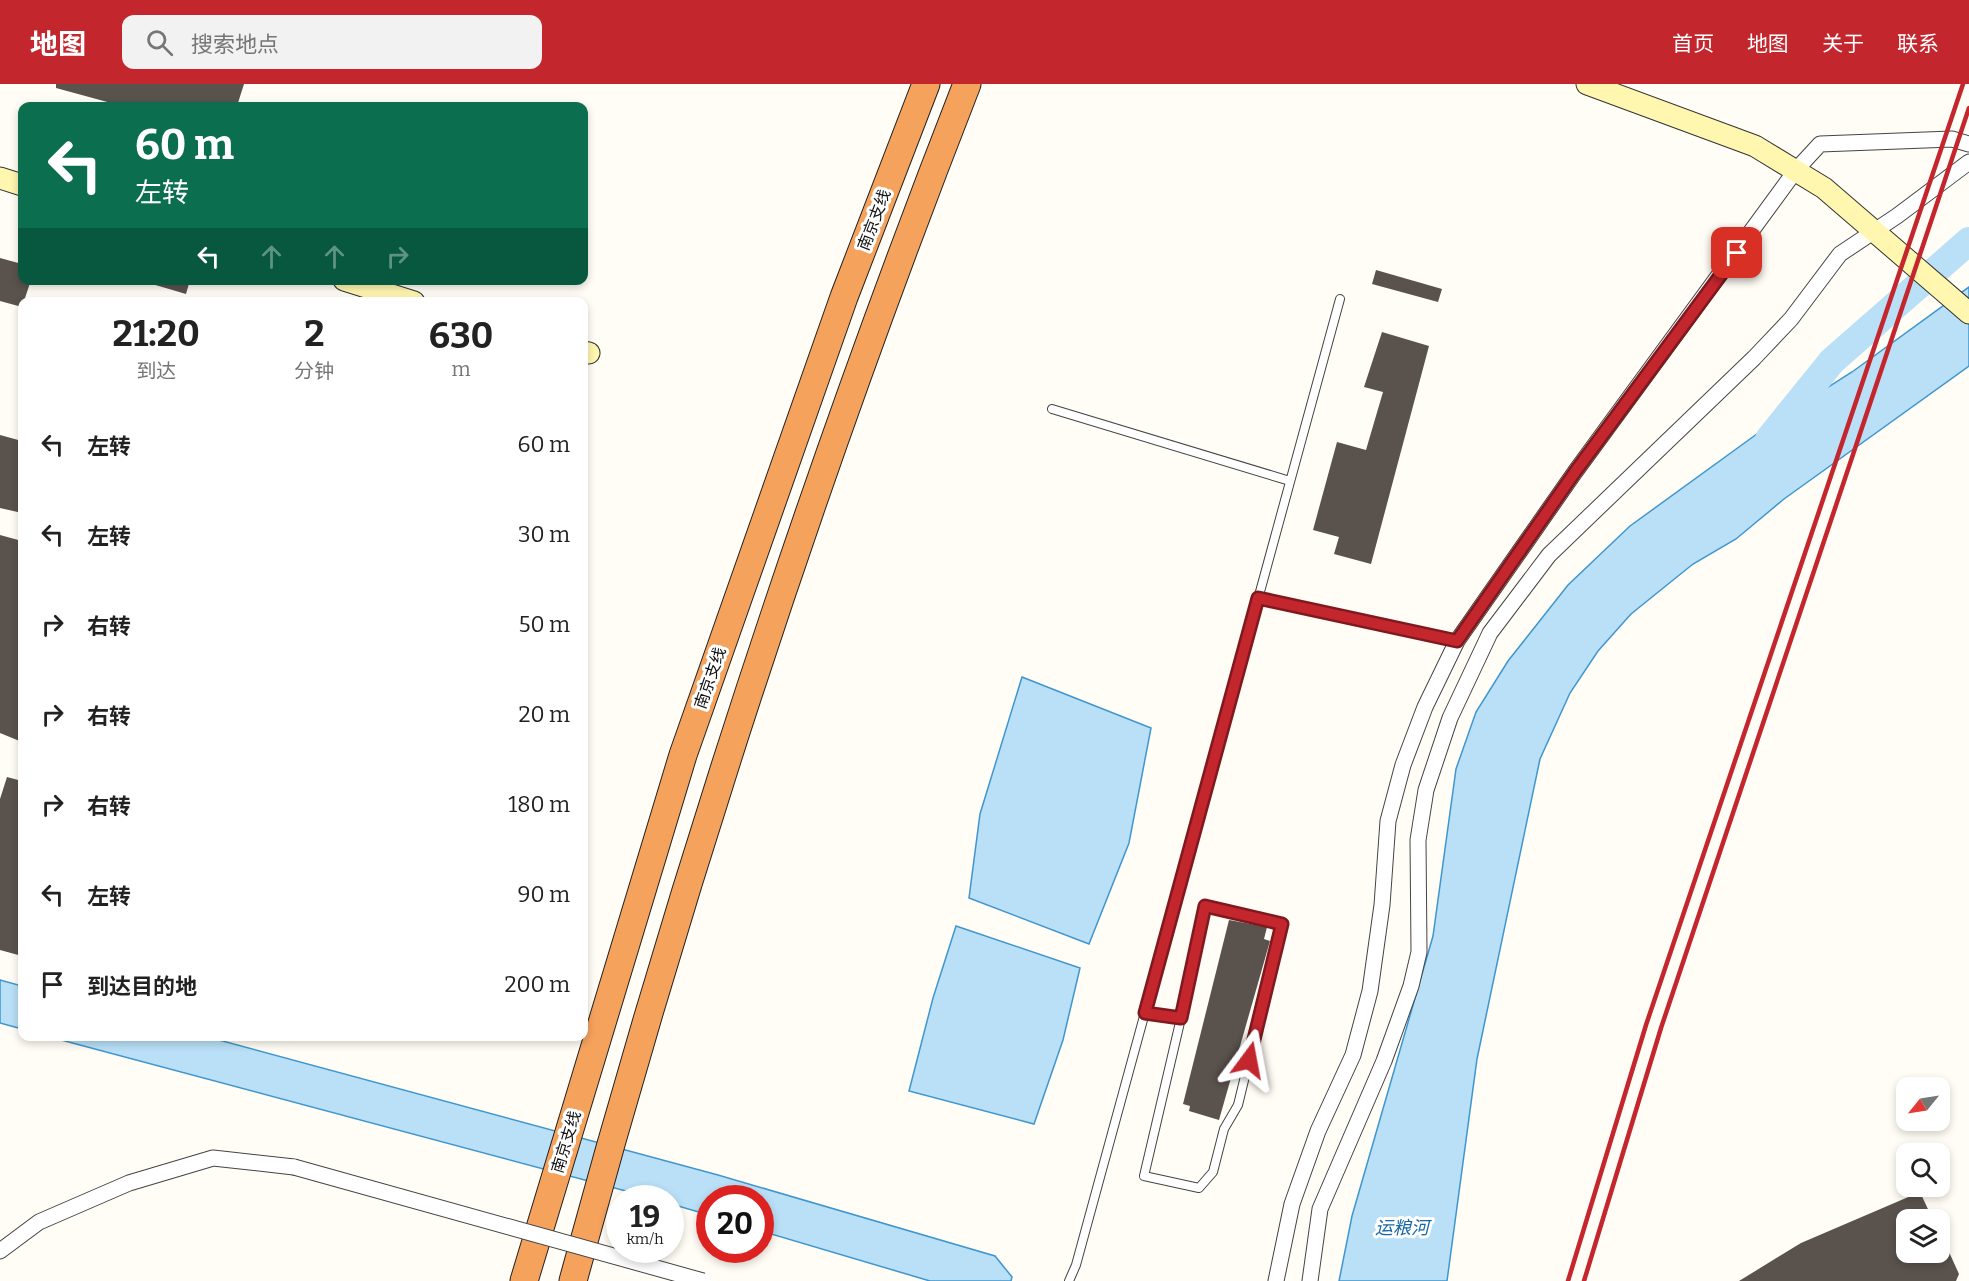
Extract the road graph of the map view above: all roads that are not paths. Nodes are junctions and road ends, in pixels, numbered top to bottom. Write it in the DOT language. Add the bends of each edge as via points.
graph roads {
  1 [pos="926,84"];
  2 [pos="967,84"];
  3 [pos="1587,84"];
  4 [pos="1969,144"];
  5 [pos="1969,162"];
  6 [pos="1796,170"];
  7 [pos="0,178"];
  8 [pos="18,184"];
  9 [pos="1877,232"];
  10 [pos="360,285"];
  11 [pos="398,297"];
  12 [pos="1340,298"];
  13 [pos="1965,310"];
  14 [pos="1052,409"];
  15 [pos="1290,481"];
  16 [pos="1258,598"];
  17 [pos="1457,641"];
  18 [pos="1145,1013"];
  19 [pos="1181,1018"];
  20 [pos="0,1251"];
  21 [pos="525,1281"];
  22 [pos="573,1281"];
  23 [pos="703,1281"];
  24 [pos="1069,1281"];
  25 [pos="1276,1281"];
  26 [pos="1310,1281"];
  1 -- 21 [label="highway, 南京支线" via="840,308 683,755"];
  2 -- 22 [label="highway" via="903,248 744,706 630,1071"];
  3 -- 6 [label="street" via="1755,146"];
  4 -- 6 [label="street" via="1952,139 1820,144"];
  5 -- 9 [label="street"];
  6 -- 9 [label="street"];
  6 -- 17 [label="street"];
  7 -- 8 [label="street"];
  9 -- 13 [label="street"];
  9 -- 26 [label="street" via="1840,254 1791,319 1754,358 1549,555 1490,633 1450,718 1426,790 1418,840 1419,952 1411,986 1384,1061 1320,1209"];
  10 -- 11 [label="street"];
  12 -- 15 [label="lane"];
  14 -- 15 [label="lane"];
  15 -- 16 [label="lane"];
  16 -- 17 [label="lane"];
  16 -- 18 [label="lane"];
  17 -- 25 [label="street" via="1403,765 1388,821 1370,991 1353,1055 1318,1131 1292,1204"];
  18 -- 19 [label="lane"];
  18 -- 24 [label="lane"];
  19 -- 19 [label="lane" via="1144,1176 1199,1188 1213,1172 1224,1129 1238,1105 1282,924 1205,906"];
  20 -- 23 [label="street, bridge" via="39,1222 129,1183 213,1158 294,1167"];
}
